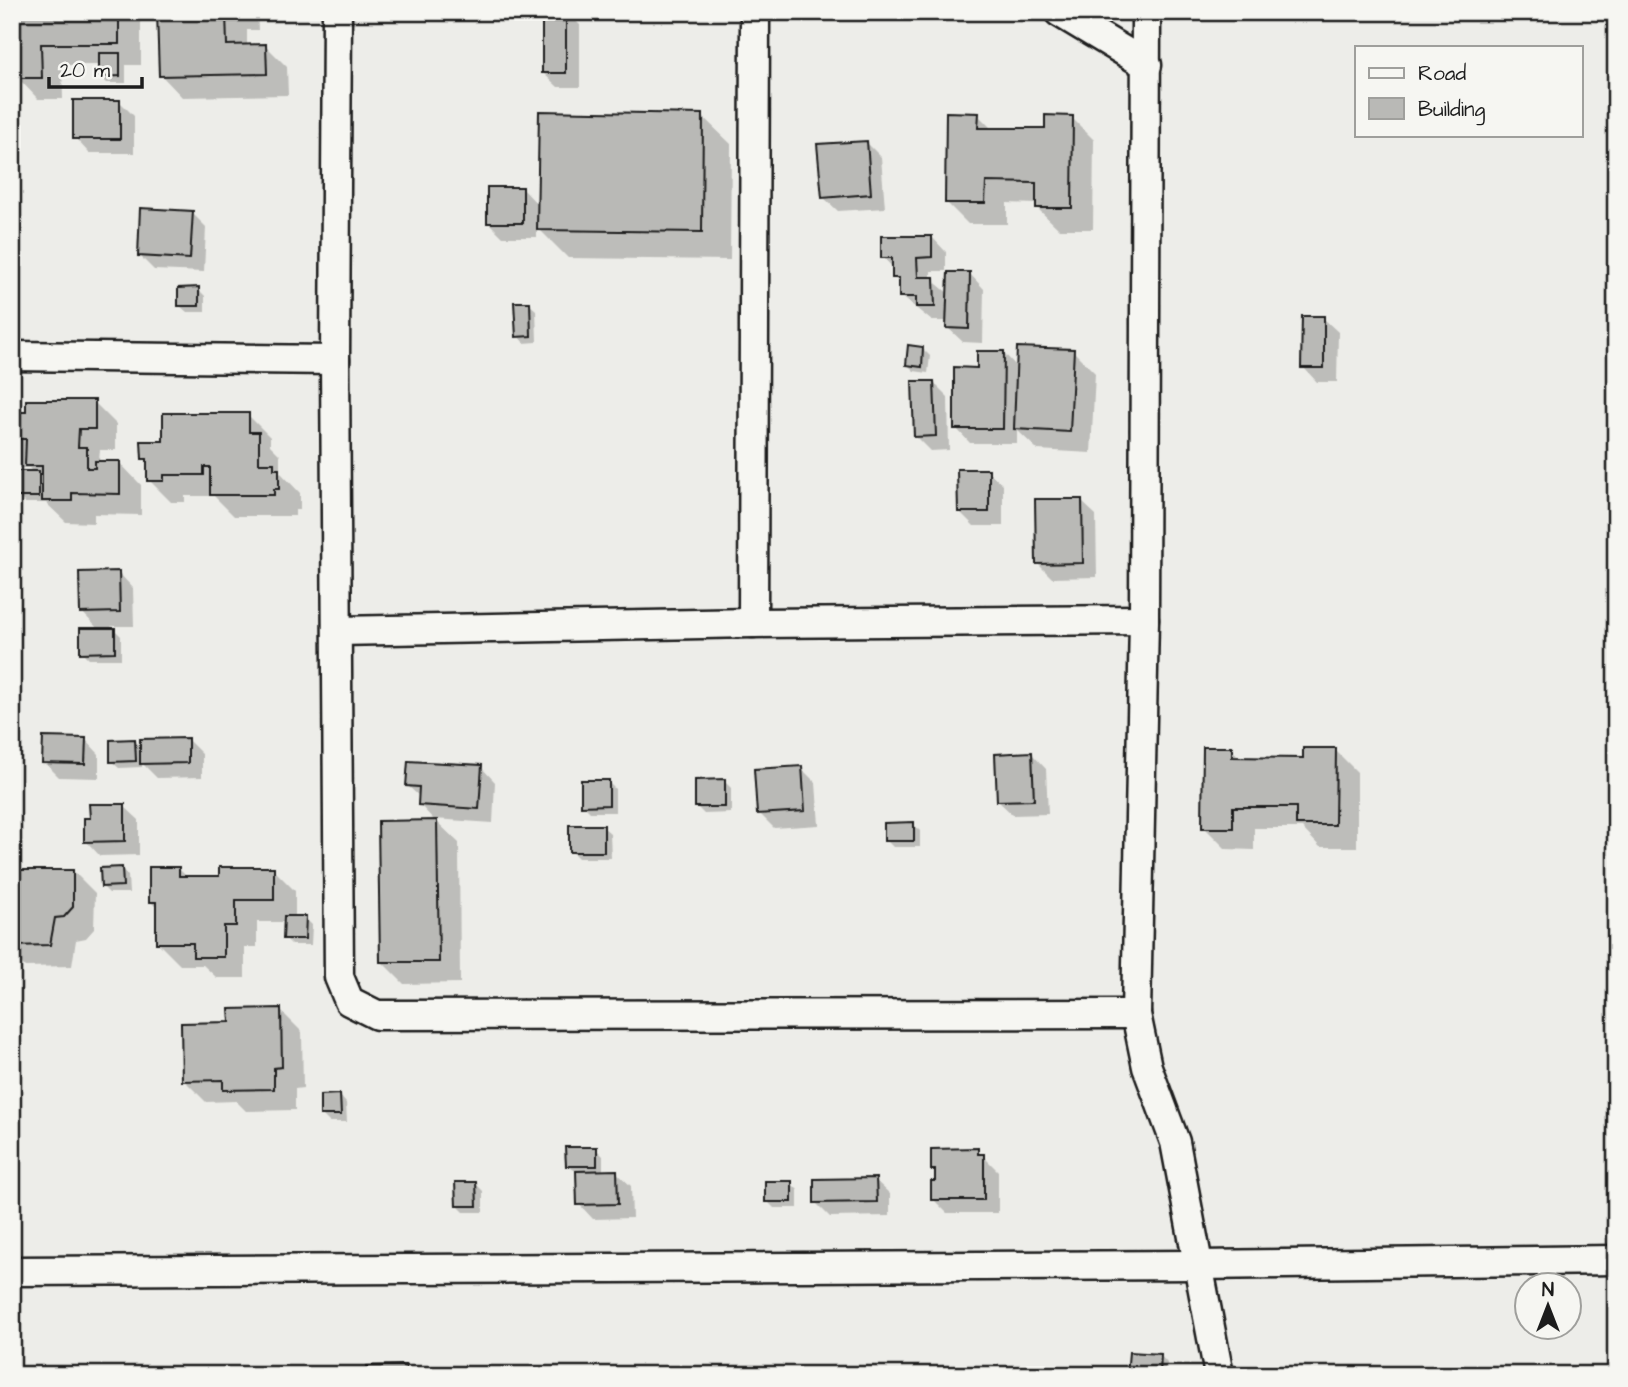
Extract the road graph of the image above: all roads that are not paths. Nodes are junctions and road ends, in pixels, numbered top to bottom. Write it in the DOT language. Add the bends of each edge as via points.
graph roads {
  1 [pos="337,12"];
  2 [pos="755,12"];
  3 [pos="1059,12"];
  4 [pos="1146,12"];
  5 [pos="1147,65"];
  6 [pos="12,356"];
  7 [pos="335,360"];
  8 [pos="1144,620"];
  9 [pos="753,623"];
  10 [pos="338,631"];
  11 [pos="1136,1014"];
  12 [pos="1616,1260"];
  13 [pos="1198,1265"];
  14 [pos="12,1271"];
  15 [pos="1219,1375"];
  1 -- 7 [label="street"];
  2 -- 9 [label="street"];
  3 -- 5 [label="street"];
  4 -- 5 [label="street"];
  5 -- 8 [label="street"];
  6 -- 7 [label="street"];
  7 -- 10 [label="street"];
  8 -- 9 [label="street"];
  8 -- 11 [label="street"];
  9 -- 10 [label="street"];
  10 -- 11 [label="street" via="339,977 349,1002 377,1015"];
  11 -- 13 [label="street" via="1147,1067 1175,1142"];
  12 -- 13 [label="street"];
  13 -- 14 [label="street"];
  13 -- 15 [label="street"];
}
